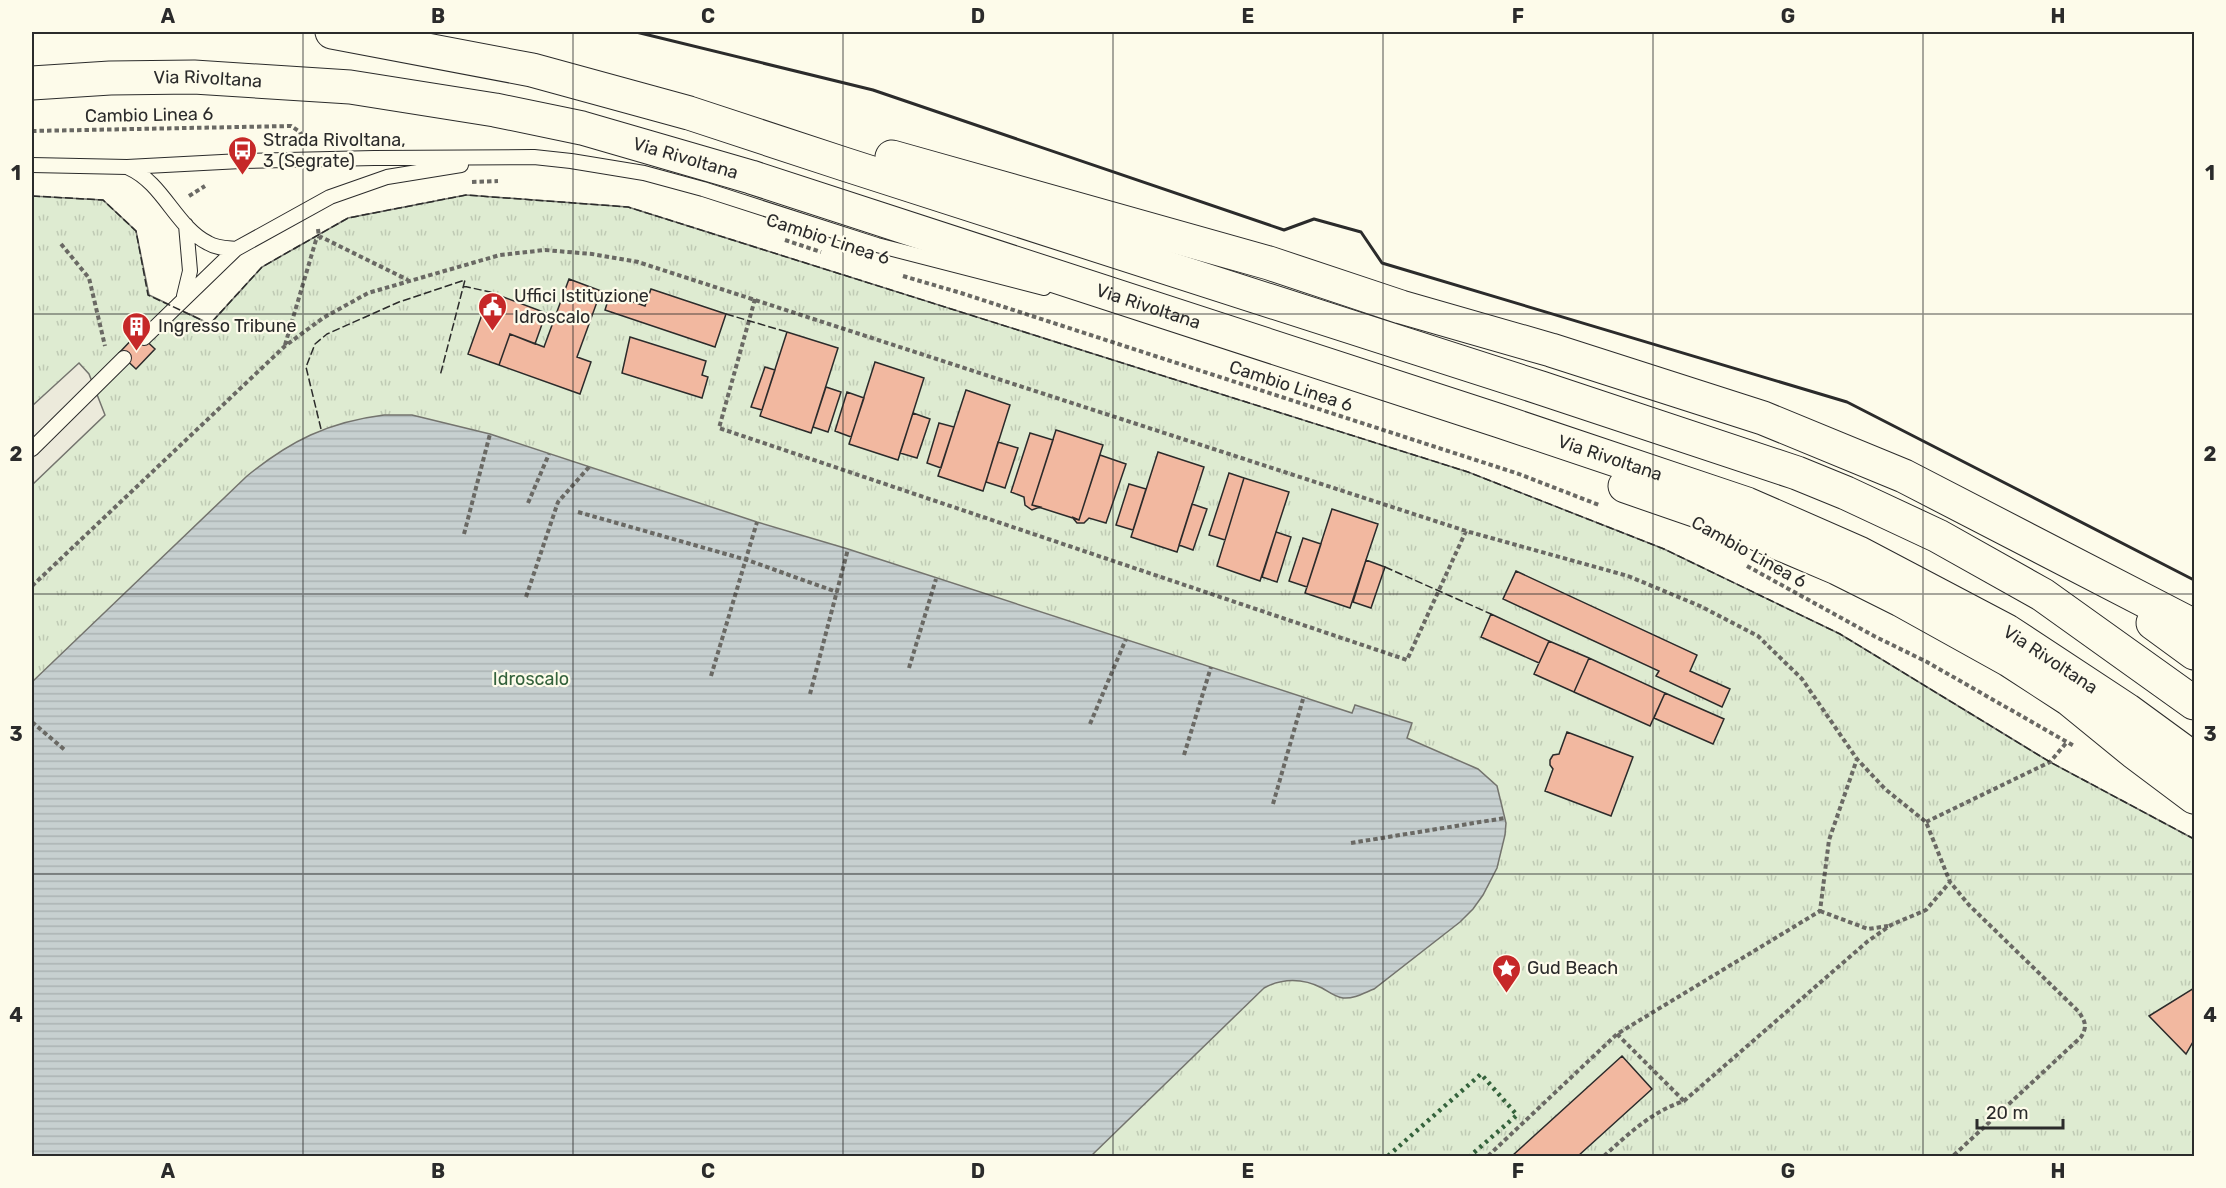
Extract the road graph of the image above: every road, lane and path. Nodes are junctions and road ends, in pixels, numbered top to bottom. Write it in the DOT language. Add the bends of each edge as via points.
graph roads {
  1 [pos="332,32"];
  2 [pos="340,32"];
  3 [pos="32,83"];
  4 [pos="267,126"];
  5 [pos="32,131"];
  6 [pos="504,159"];
  7 [pos="32,165"];
  8 [pos="127,167"];
  9 [pos="507,181"];
  10 [pos="463,183"];
  11 [pos="186,225"];
  12 [pos="778,238"];
  13 [pos="61,244"];
  14 [pos="236,249"];
  15 [pos="831,255"];
  16 [pos="893,273"];
  17 [pos="408,280"];
  18 [pos="184,297"];
  19 [pos="755,299"];
  20 [pos="1164,312"];
  21 [pos="144,338"];
  22 [pos="285,346"];
  23 [pos="124,358"];
  24 [pos="111,371"];
  25 [pos="1386,384"];
  26 [pos="490,434"];
  27 [pos="32,449"];
  28 [pos="549,454"];
  29 [pos="589,467"];
  30 [pos="528,503"];
  31 [pos="1607,507"];
  32 [pos="578,512"];
  33 [pos="757,522"];
  34 [pos="1466,531"];
  35 [pos="464,534"];
  36 [pos="2029,539"];
  37 [pos="848,549"];
  38 [pos="747,560"];
  39 [pos="1742,563"];
  40 [pos="936,579"];
  41 [pos="32,586"];
  42 [pos="837,592"];
  43 [pos="526,597"];
  44 [pos="2194,626"];
  45 [pos="1126,639"];
  46 [pos="2194,653"];
  47 [pos="1211,667"];
  48 [pos="909,668"];
  49 [pos="711,676"];
  50 [pos="810,694"];
  51 [pos="1303,699"];
  52 [pos="2194,703"];
  53 [pos="32,722"];
  54 [pos="1090,724"];
  55 [pos="2067,742"];
  56 [pos="2076,747"];
  57 [pos="66,751"];
  58 [pos="1184,755"];
  59 [pos="1857,759"];
  60 [pos="2194,759"];
  61 [pos="2194,797"];
  62 [pos="1273,804"];
  63 [pos="1505,818"];
  64 [pos="1926,822"];
  65 [pos="1351,843"];
  66 [pos="1950,882"];
  67 [pos="1820,911"];
  68 [pos="1891,925"];
  69 [pos="1617,1034"];
  70 [pos="1684,1101"];
  71 [pos="1488,1156"];
  72 [pos="1604,1156"];
  73 [pos="1953,1156"];
  1 -- 2 [label="highway"];
  2 -- 36 [label="highway" via="434,36 535,51 819,137 1259,260 1763,418 1904,476"];
  2 -- 52 [label="highway" via="532,70 689,112 1797,473 1938,536 2043,595"];
  3 -- 20 [label="highway, Via Rivoltana" via="110,78 234,78 350,87 537,118 686,157"];
  4 -- 5 [label="path, Cambio Linea 6"];
  6 -- 8 [label="lane" via="304,159"];
  6 -- 14 [label="lane" via="387,177 330,196"];
  6 -- 20 [label="lane" via="534,157 644,173 888,248 1020,283"];
  7 -- 8 [label="lane"];
  8 -- 11 [label="lane" via="141,173"];
  9 -- 10 [label="path"];
  11 -- 14 [label="lane" via="207,243"];
  11 -- 18 [label="lane" via="190,271"];
  12 -- 15 [label="path, Cambio Linea 6"];
  13 -- 24 [label="path" via="89,278"];
  14 -- 18 [label="lane"];
  16 -- 31 [label="path, Cambio Linea 6" via="1519,474"];
  17 -- 19 [label="path" via="500,255 545,250 638,262"];
  17 -- 22 [label="path" via="368,293 323,318"];
  17 -- 22 [label="path" via="321,237 316,240"];
  18 -- 21 [label="lane"];
  19 -- 34 [label="path"];
  19 -- 34 [label="path" via="719,428 1407,660"];
  20 -- 25 [label="highway, Via Rivoltana"];
  22 -- 41 [label="path"];
  23 -- 24 [label="lane"];
  24 -- 27 [label="lane"];
  25 -- 60 [label="highway, Via Rivoltana" via="1715,492 1859,553 2007,631"];
  25 -- 61 [label="highway" via="1582,471 1728,522 1901,600 2009,660 2069,699"];
  26 -- 35 [label="path"];
  28 -- 30 [label="path"];
  29 -- 43 [label="path" via="558,502"];
  32 -- 38 [label="path"];
  33 -- 38 [label="path"];
  34 -- 59 [label="path" via="1628,576 1758,636 1802,679"];
  36 -- 44 [label="highway"];
  36 -- 46 [label="highway" via="2091,578"];
  37 -- 42 [label="path"];
  38 -- 42 [label="path"];
  38 -- 49 [label="path"];
  39 -- 55 [label="path, Cambio Linea 6"];
  40 -- 48 [label="path"];
  42 -- 50 [label="path"];
  45 -- 54 [label="path"];
  47 -- 58 [label="path"];
  51 -- 62 [label="path"];
  53 -- 57 [label="path"];
  55 -- 56 [label="path, Cambio Linea 6"];
  55 -- 64 [label="path" via="2050,762"];
  59 -- 64 [label="path" via="1885,789"];
  59 -- 67 [label="path" via="1829,840"];
  63 -- 65 [label="path"];
  64 -- 66 [label="path"];
  66 -- 68 [label="path" via="1926,910"];
  66 -- 73 [label="path" via="1968,905 2078,1011 2086,1029"];
  67 -- 68 [label="path" via="1868,929"];
  67 -- 69 [label="path"];
  68 -- 70 [label="path"];
  69 -- 70 [label="path"];
  69 -- 71 [label="path"];
  70 -- 72 [label="path" via="1665,1107"];
}
